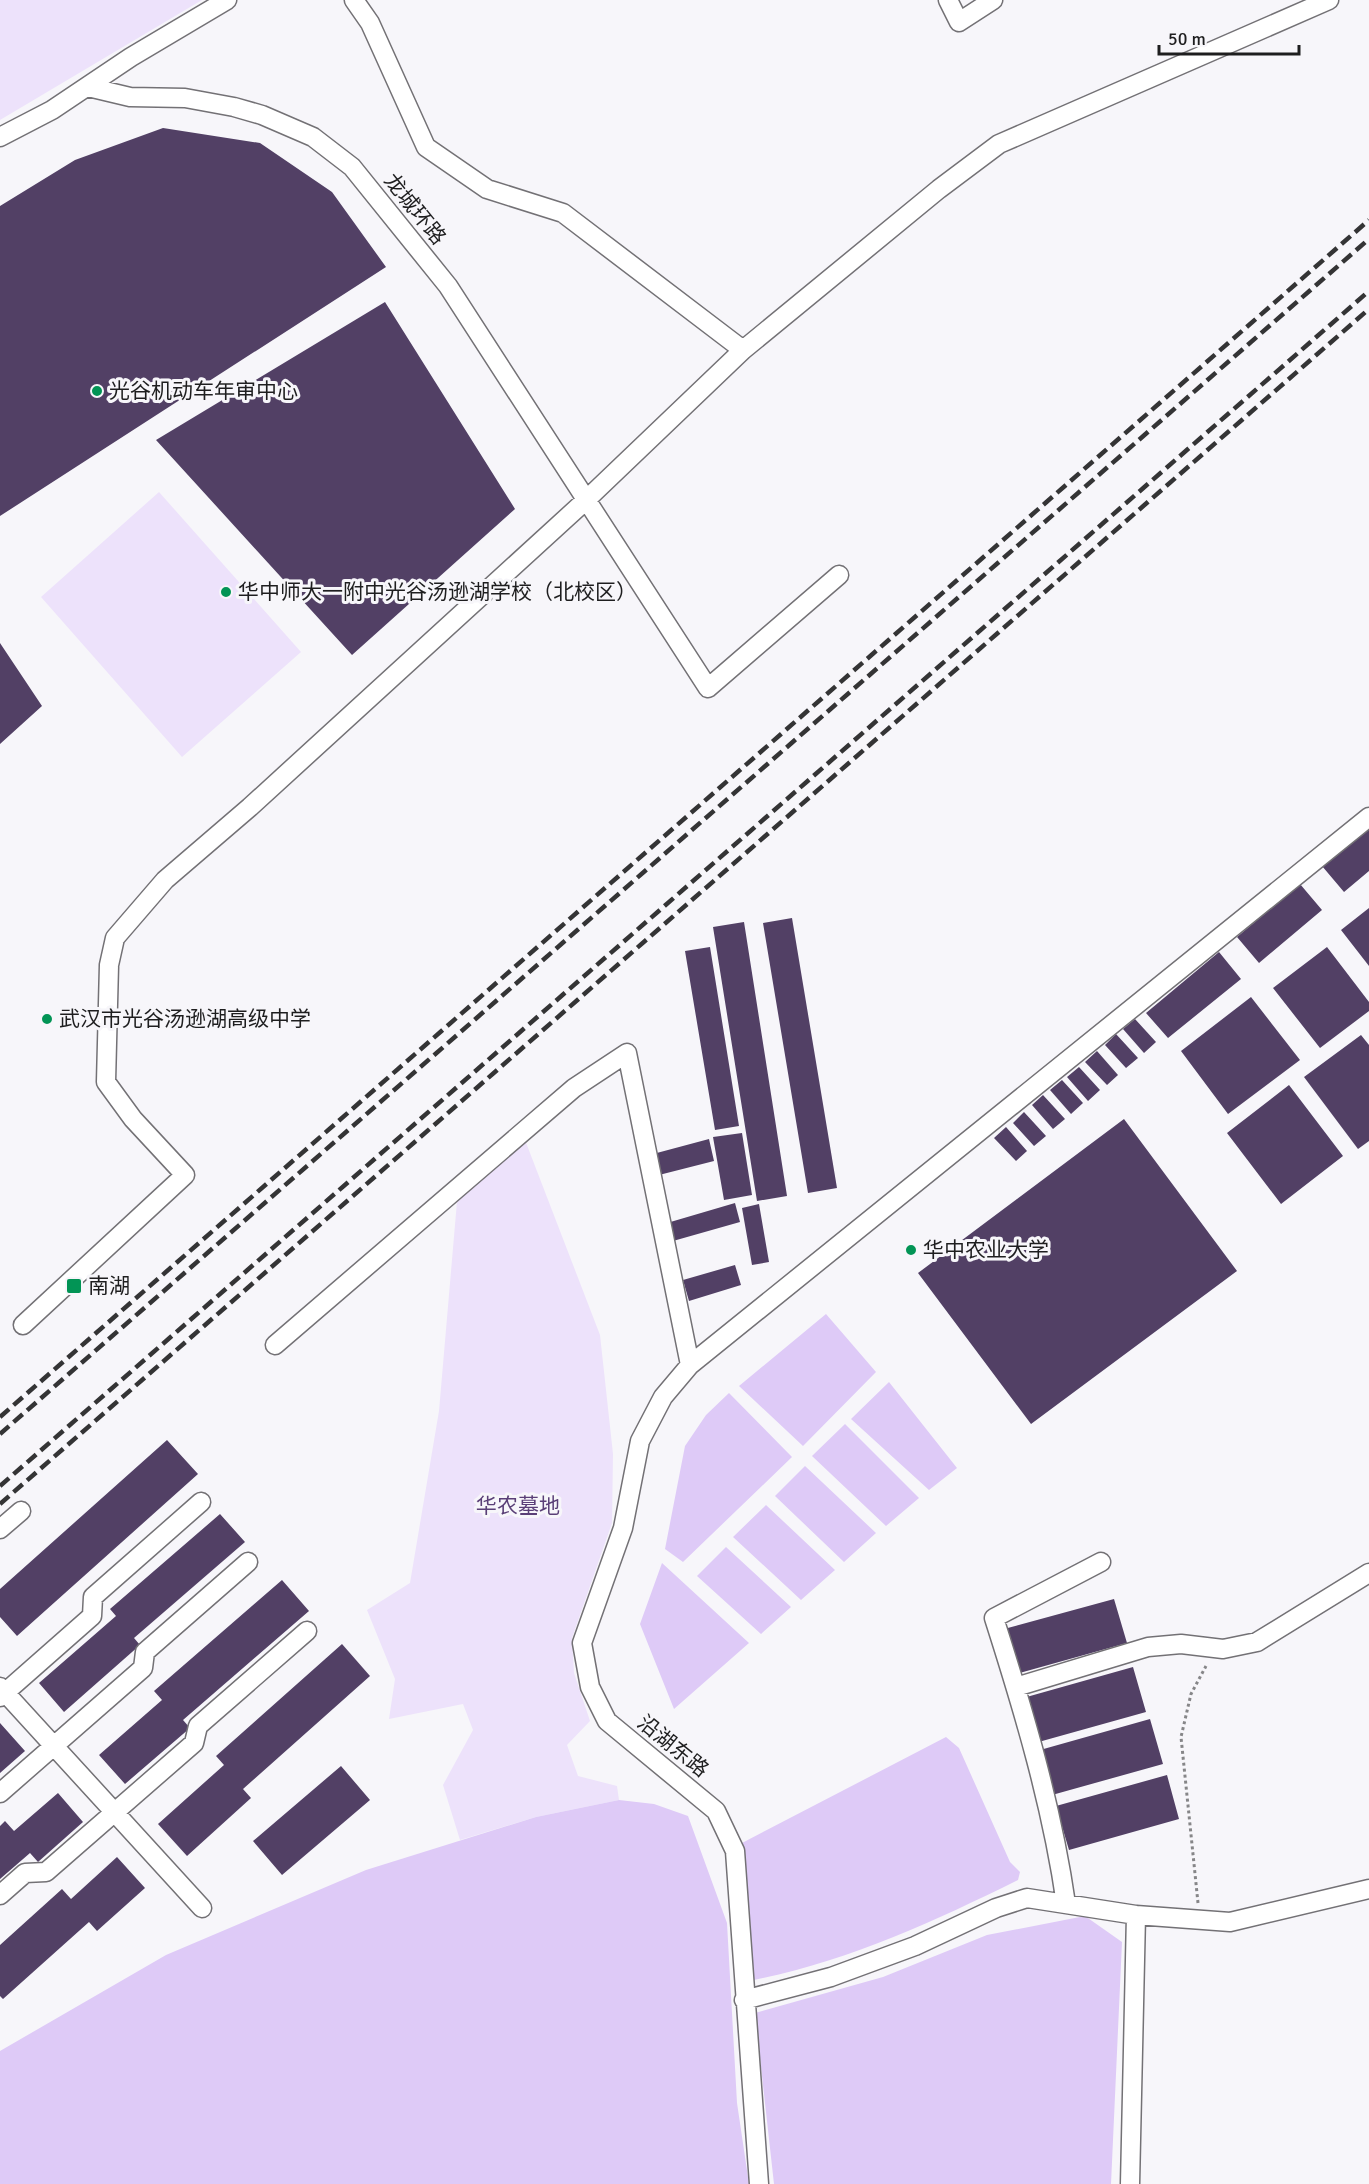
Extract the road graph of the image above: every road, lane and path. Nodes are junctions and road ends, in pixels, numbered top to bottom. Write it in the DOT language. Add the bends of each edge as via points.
graph roads {
  1 [pos="227,0"];
  2 [pos="354,0"];
  3 [pos="948,0"];
  4 [pos="993,0"];
  5 [pos="1329,0"];
  6 [pos="88,87"];
  7 [pos="0,137"];
  8 [pos="743,350"];
  9 [pos="590,509"];
  10 [pos="839,575"];
  11 [pos="1369,817"];
  12 [pos="23,1325"];
  13 [pos="274,1345"];
  14 [pos="690,1365"];
  15 [pos="201,1502"];
  16 [pos="21,1510"];
  17 [pos="0,1529"];
  18 [pos="248,1562"];
  19 [pos="1101,1562"];
  20 [pos="1369,1573"];
  21 [pos="306,1631"];
  22 [pos="1223,1649"];
  23 [pos="1016,1687"];
  24 [pos="2,1692"];
  25 [pos="54,1746"];
  26 [pos="0,1793"];
  27 [pos="115,1812"];
  28 [pos="1369,1889"];
  29 [pos="0,1895"];
  30 [pos="1066,1904"];
  31 [pos="202,1908"];
  32 [pos="1136,1915"];
  33 [pos="1199,1919"];
  34 [pos="744,2000"];
  35 [pos="759,2184"];
  36 [pos="1130,2184"];
  1 -- 6 [label="street"];
  2 -- 8 [label="street" via="370,23 426,147 488,189 563,213"];
  3 -- 4 [label="street" via="959,22"];
  5 -- 8 [label="street" via="999,144"];
  6 -- 7 [label="street"];
  6 -- 9 [label="street, 龙城环路" via="130,97 185,98 252,112 313,137 352,167 448,286"];
  8 -- 9 [label="street"];
  9 -- 10 [label="street, 龙城环路" via="708,688"];
  9 -- 12 [label="street" via="172,873 115,938 109,965 106,1083 185,1175"];
  11 -- 14 [label="street, 沿湖东路"];
  13 -- 14 [label="street" via="574,1088 627,1053"];
  14 -- 34 [label="street, 沿湖东路" via="663,1397 640,1441 623,1528 582,1643 590,1687 607,1721 716,1811 735,1851"];
  15 -- 24 [label="street" via="93,1597 92,1616"];
  16 -- 17 [label="street"];
  18 -- 25 [label="street" via="145,1652 142,1668"];
  19 -- 23 [label="street" via="994,1618"];
  20 -- 22 [label="street" via="1257,1642"];
  21 -- 27 [label="street" via="198,1726 194,1743"];
  22 -- 23 [label="street" via="1181,1644 1149,1647"];
  22 -- 33 [label="path" via="1208,1661 1191,1694 1181,1737"];
  23 -- 30 [label="street" via="1056,1837"];
  24 -- 25 [label="street"];
  25 -- 26 [label="street"];
  25 -- 27 [label="street"];
  27 -- 29 [label="street" via="45,1872 25,1873"];
  27 -- 31 [label="street"];
  28 -- 33 [label="street" via="1230,1922"];
  30 -- 32 [label="street"];
  30 -- 34 [label="street" via="1026,1898 831,1977"];
  32 -- 33 [label="street"];
  32 -- 36 [label="street"];
  34 -- 35 [label="street, 沿湖东路"];
}
